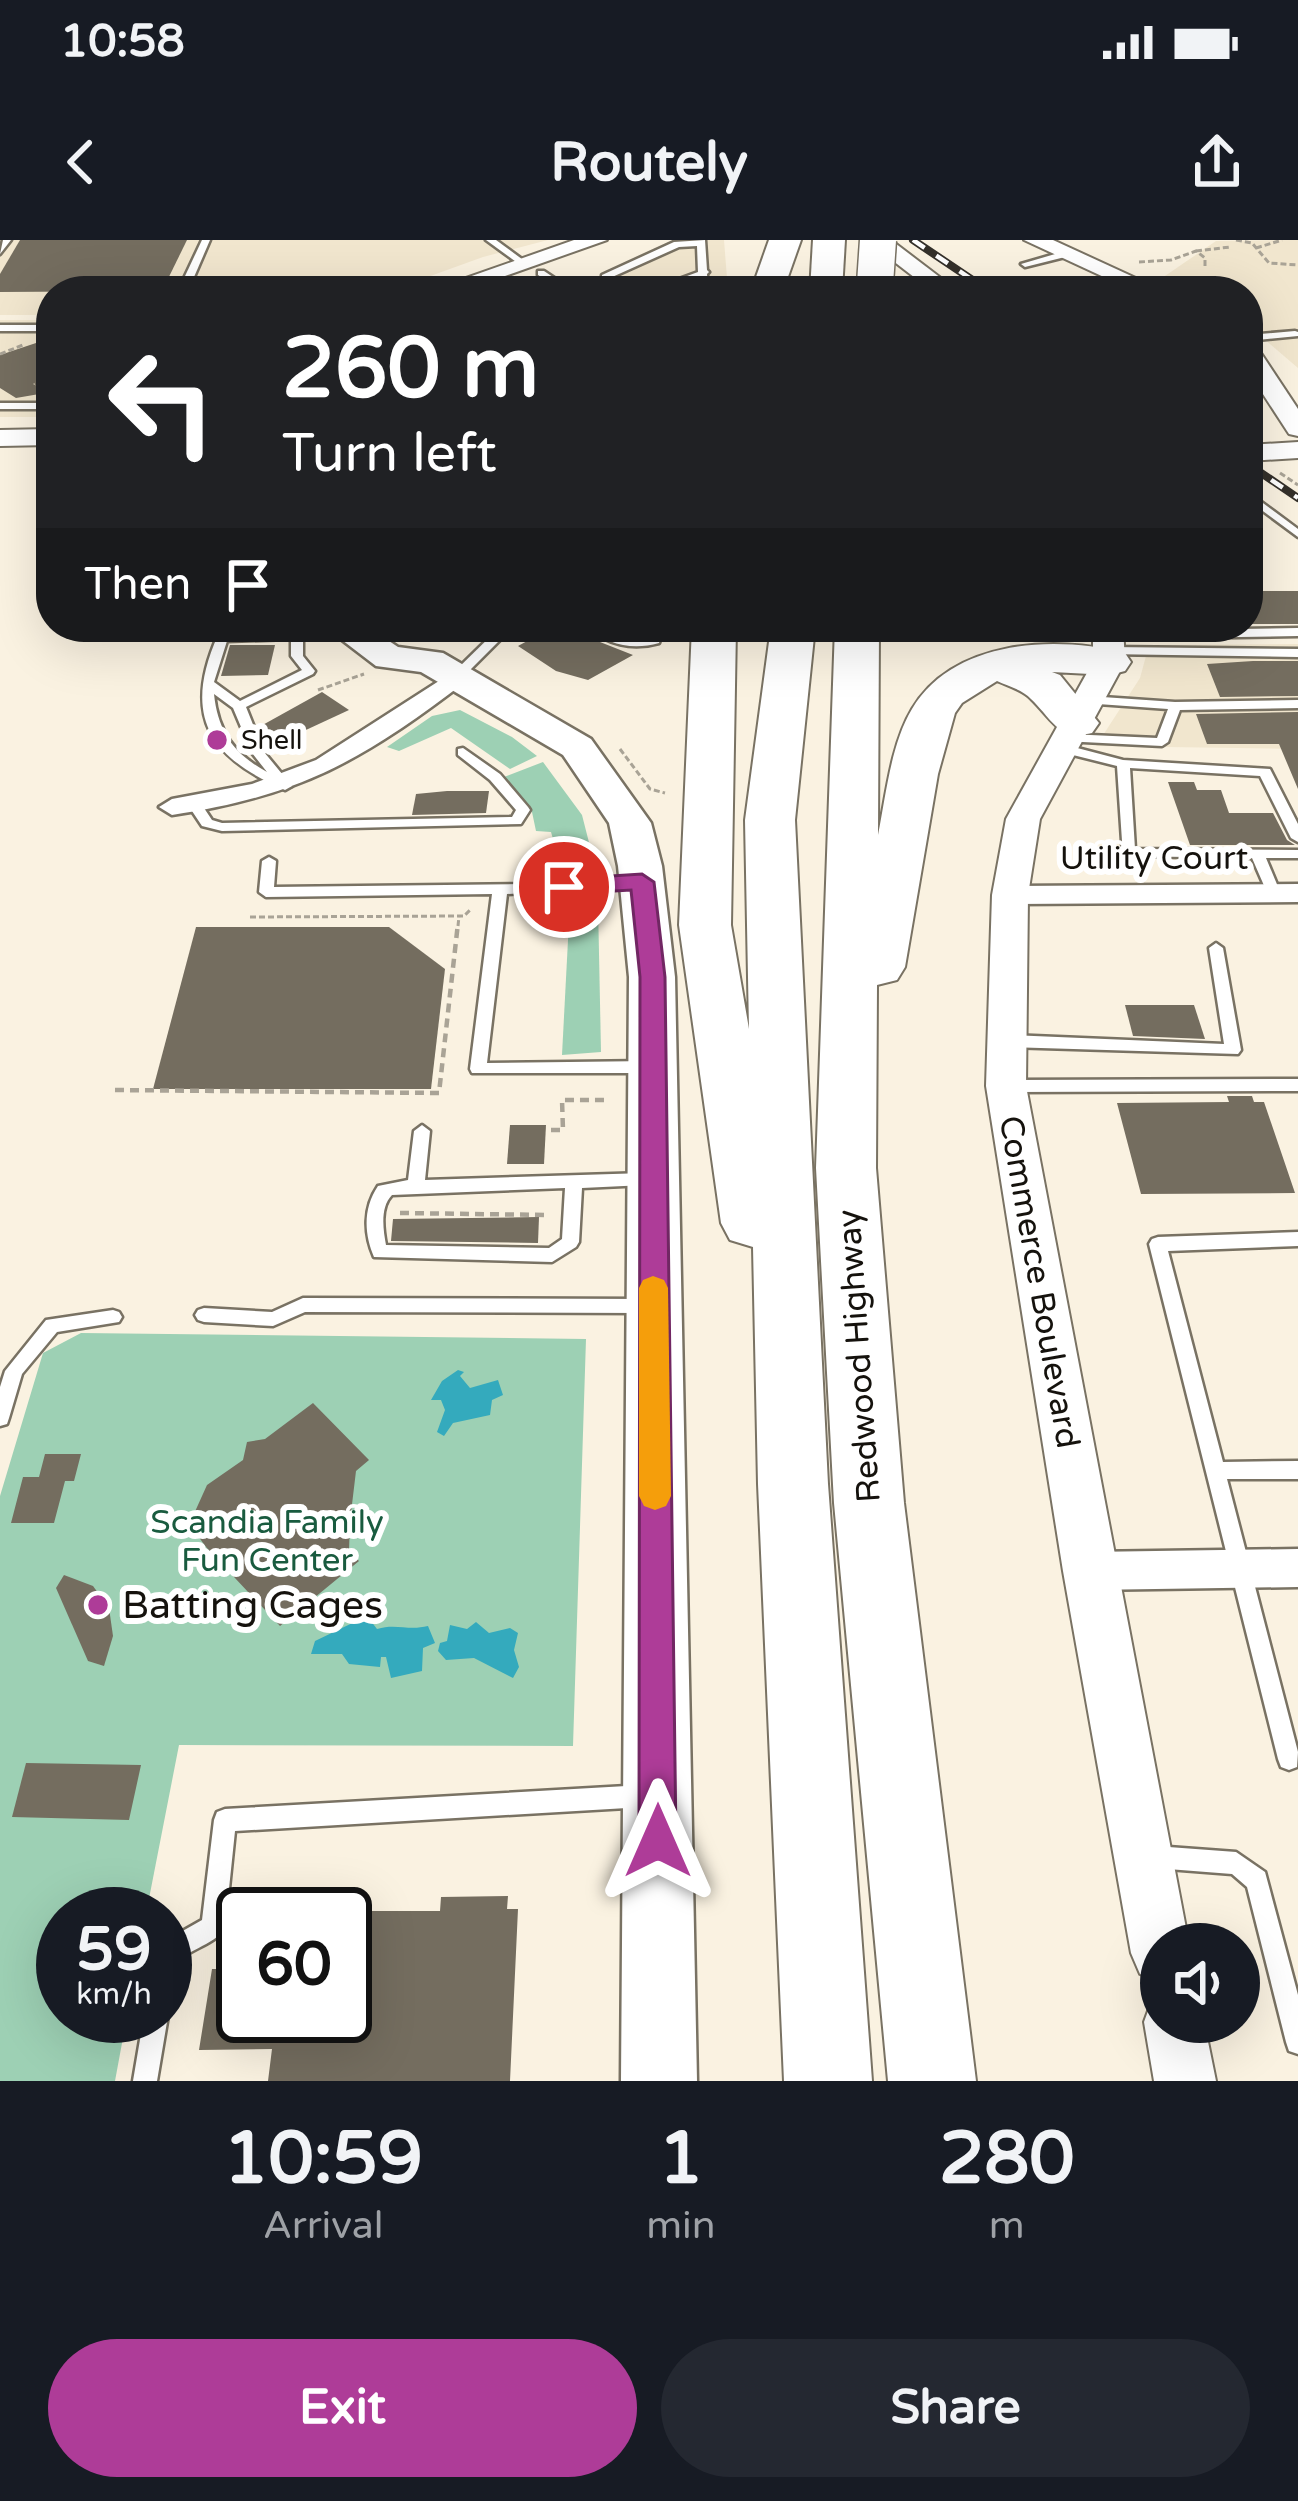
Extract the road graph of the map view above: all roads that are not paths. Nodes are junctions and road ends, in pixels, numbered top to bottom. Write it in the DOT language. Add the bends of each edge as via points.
graph roads {
  1 [pos="7,240"];
  2 [pos="206,240"];
  3 [pos="490,240"];
  4 [pos="596,240"];
  5 [pos="625,240"];
  6 [pos="785,240"];
  7 [pos="878,240"];
  8 [pos="1035,240"];
  9 [pos="701,242"];
  10 [pos="828,245"];
  11 [pos="0,250"];
  12 [pos="1062,255"];
  13 [pos="1025,264"];
  14 [pos="534,269"];
  15 [pos="705,272"];
  16 [pos="190,276"];
  17 [pos="504,276"];
  18 [pos="517,276"];
  19 [pos="545,276"];
  20 [pos="607,276"];
  21 [pos="694,276"];
  22 [pos="705,276"];
  23 [pos="772,276"];
  24 [pos="827,276"];
  25 [pos="876,276"];
  26 [pos="927,276"];
  27 [pos="1116,276"];
  28 [pos="0,328"];
  29 [pos="36,328"];
  30 [pos="1295,334"];
  31 [pos="1263,337"];
  32 [pos="1263,375"];
  33 [pos="3,400"];
  34 [pos="36,404"];
  35 [pos="1298,430"];
  36 [pos="1263,433"];
  37 [pos="36,437"];
  38 [pos="0,438"];
  39 [pos="1298,450"];
  40 [pos="0,451"];
  41 [pos="36,451"];
  42 [pos="1263,452"];
  43 [pos="1263,507"];
  44 [pos="1298,534"];
  45 [pos="1263,631"];
  46 [pos="1298,632"];
  47 [pos="219,642"];
  48 [pos="297,642"];
  49 [pos="365,642"];
  50 [pos="417,642"];
  51 [pos="484,642"];
  52 [pos="714,642"];
  53 [pos="792,642"];
  54 [pos="857,642"];
  55 [pos="1189,642"];
  56 [pos="1011,646"];
  57 [pos="1298,653"];
  58 [pos="443,669"];
  59 [pos="207,683"];
  60 [pos="1091,685"];
  61 [pos="1298,704"];
  62 [pos="239,706"];
  63 [pos="1175,706"];
  64 [pos="463,752"];
  65 [pos="1123,764"];
  66 [pos="286,786"];
  67 [pos="183,806"];
  68 [pos="1298,838"];
  69 [pos="1257,854"];
  70 [pos="1298,854"];
  71 [pos="269,861"];
  72 [pos="642,882"];
  73 [pos="500,890"];
  74 [pos="1286,893"];
  75 [pos="1010,895"];
  76 [pos="1216,948"];
  77 [pos="1006,1041"];
  78 [pos="631,1084"];
  79 [pos="1298,1085"];
  80 [pos="1006,1086"];
  81 [pos="422,1131"];
  82 [pos="846,1168"];
  83 [pos="652,1179"];
  84 [pos="574,1180"];
  85 [pos="416,1186"];
  86 [pos="1298,1240"];
  87 [pos="653,1306"];
  88 [pos="204,1315"];
  89 [pos="112,1317"];
  90 [pos="0,1418"];
  91 [pos="1298,1470"];
  92 [pos="1215,1471"];
  93 [pos="793,1484"];
  94 [pos="1298,1568"];
  95 [pos="1240,1569"];
  96 [pos="1089,1570"];
  97 [pos="1288,1759"];
  98 [pos="657,1795"];
  99 [pos="1143,1858"];
  100 [pos="1155,1923"];
  101 [pos="192,1939"];
  102 [pos="1298,2042"];
  103 [pos="151,2043"];
  104 [pos="1178,2043"];
  105 [pos="145,2081"];
  106 [pos="659,2081"];
  107 [pos="828,2081"];
  108 [pos="932,2081"];
  109 [pos="1185,2081"];
  1 -- 11 [label="lane"];
  2 -- 16 [label="lane"];
  3 -- 14 [label="lane"];
  4 -- 14 [label="street"];
  5 -- 14 [label="street"];
  6 -- 23 [label="highway"];
  7 -- 25 [label="highway, bridge"];
  7 -- 26 [label="street"];
  8 -- 12 [label="street"];
  9 -- 15 [label="lane"];
  9 -- 20 [label="lane" via="677,244"];
  10 -- 24 [label="highway"];
  12 -- 13 [label="lane"];
  12 -- 27 [label="street"];
  14 -- 17 [label="street"];
  14 -- 18 [label="street"];
  14 -- 19 [label="lane"];
  15 -- 21 [label="lane"];
  15 -- 22 [label="lane"];
  28 -- 29 [label="lane"];
  30 -- 31 [label="lane"];
  32 -- 35 [label="street"];
  33 -- 34 [label="lane"];
  35 -- 36 [label="street"];
  37 -- 38 [label="street"];
  39 -- 42 [label="street"];
  40 -- 41 [label="street"];
  43 -- 44 [label="lane"];
  45 -- 46 [label="lane"];
  47 -- 59 [label="lane"];
  48 -- 62 [label="lane" via="309,671"];
  49 -- 58 [label="main road" via="389,658"];
  50 -- 58 [label="main road"];
  51 -- 58 [label="lane"];
  52 -- 93 [label="highway" via="705,925"];
  53 -- 93 [label="highway, Redwood Highway" via="770,820"];
  54 -- 82 [label="highway, Redwood Highway"];
  55 -- 60 [label="lane"];
  56 -- 60 [label="highway" via="1060,658"];
  56 -- 60 [label="highway" via="1044,685"];
  56 -- 82 [label="highway" via="946,693 932,713"];
  57 -- 60 [label="lane"];
  58 -- 66 [label="street" via="354,754"];
  58 -- 72 [label="main road" via="577,746 624,812"];
  59 -- 62 [label="lane"];
  59 -- 66 [label="lane" via="207,704 237,765"];
  60 -- 63 [label="lane"];
  60 -- 63 [label="lane" via="1162,742"];
  60 -- 65 [label="lane"];
  60 -- 75 [label="street, Commerce Boulevard" via="1023,819"];
  61 -- 63 [label="lane"];
  62 -- 66 [label="lane" via="258,753"];
  64 -- 67 [label="lane" via="523,810 516,821 222,827"];
  65 -- 68 [label="lane" via="1265,772"];
  65 -- 69 [label="lane" via="1128,853"];
  66 -- 67 [label="street"];
  69 -- 70 [label="lane"];
  69 -- 74 [label="lane"];
  71 -- 73 [label="lane" via="266,892"];
  72 -- 73 [label="lane"];
  72 -- 78 [label="main road" via="652,977"];
  73 -- 78 [label="lane" via="478,1069"];
  74 -- 75 [label="street, Utility Court"];
  75 -- 77 [label="street, Commerce Boulevard"];
  76 -- 77 [label="lane" via="1234,1049"];
  77 -- 80 [label="street, Commerce Boulevard"];
  78 -- 83 [label="main road"];
  79 -- 80 [label="lane"];
  80 -- 96 [label="street, Commerce Boulevard"];
  81 -- 85 [label="lane"];
  82 -- 108 [label="highway, Redwood Highway" via="869,1502"];
  83 -- 84 [label="lane"];
  83 -- 87 [label="main road"];
  84 -- 85 [label="lane" via="500,1189"];
  84 -- 85 [label="lane" via="570,1242 561,1252 380,1252 379,1197"];
  86 -- 92 [label="lane" via="1158,1244"];
  87 -- 88 [label="lane" via="302,1305 273,1319"];
  87 -- 98 [label="main road"];
  89 -- 90 [label="lane" via="52,1325 14,1371"];
  91 -- 92 [label="lane"];
  92 -- 95 [label="lane"];
  93 -- 107 [label="highway, Redwood Highway"];
  94 -- 95 [label="street"];
  95 -- 96 [label="street"];
  95 -- 97 [label="lane"];
  96 -- 99 [label="street, Commerce Boulevard"];
  98 -- 101 [label="lane" via="225,1820 213,1927"];
  98 -- 106 [label="main road"];
  99 -- 100 [label="street, Commerce Boulevard"];
  99 -- 102 [label="lane" via="1236,1863 1257,1880"];
  103 -- 105 [label="lane"];
  104 -- 109 [label="street"];
}
